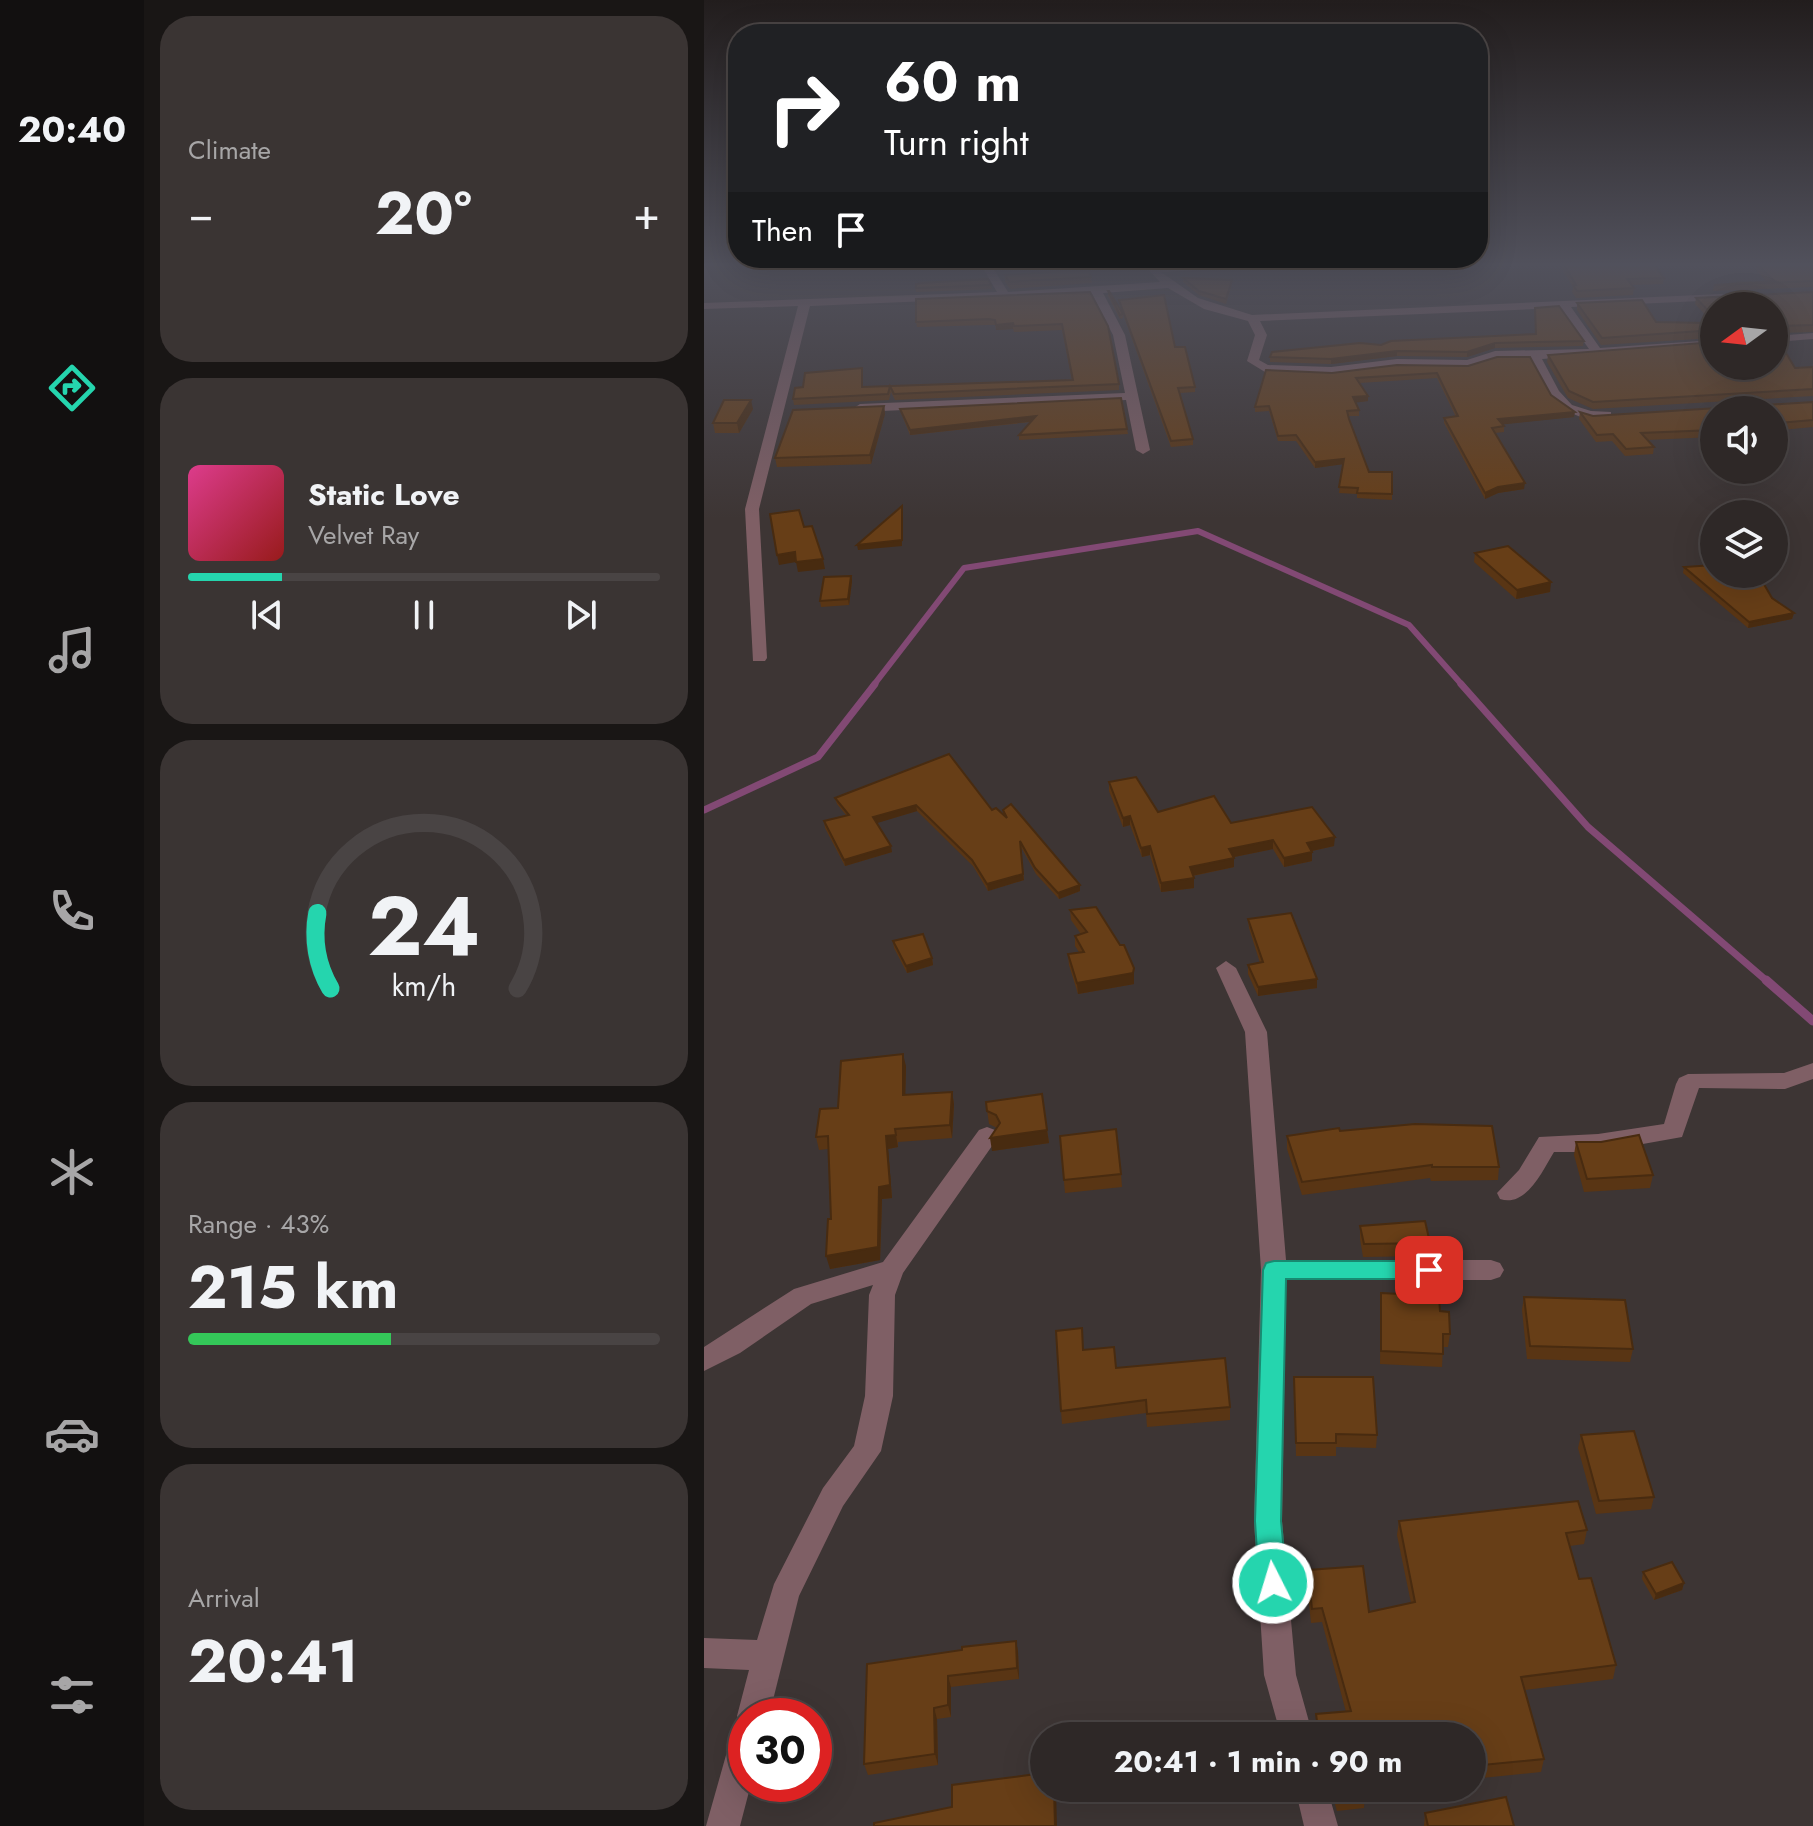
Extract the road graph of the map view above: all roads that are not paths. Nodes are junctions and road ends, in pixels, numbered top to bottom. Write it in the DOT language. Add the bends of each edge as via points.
graph roads {
  1 [pos="793,348"];
  2 [pos="1122,348"];
  3 [pos="1256,348"];
  4 [pos="1626,348"];
  5 [pos="1596,350"];
  6 [pos="1535,356"];
  7 [pos="1132,396"];
  8 [pos="853,408"];
  9 [pos="791,411"];
  10 [pos="776,412"];
  11 [pos="1624,414"];
  12 [pos="1143,450"];
  13 [pos="759,658"];
  14 [pos="1226,968"];
  15 [pos="1813,1071"];
  16 [pos="987,1136"];
  17 [pos="1509,1193"];
  18 [pos="892,1269"];
  19 [pos="1274,1270"];
  20 [pos="1491,1270"];
  21 [pos="704,1360"];
  22 [pos="704,1653"];
  23 [pos="769,1656"];
  24 [pos="758,1698"];
  25 [pos="1293,1722"];
  26 [pos="729,1802"];
  27 [pos="1315,1802"];
  28 [pos="723,1826"];
  29 [pos="1321,1826"];
  1 -- 10 [label="street"];
  2 -- 7 [label="street"];
  3 -- 6 [label="street" via="1253,361 1265,368 1331,371"];
  4 -- 5 [label="street"];
  5 -- 6 [label="street"];
  6 -- 11 [label="street" via="1561,405 1572,413"];
  7 -- 8 [label="street"];
  7 -- 12 [label="street"];
  9 -- 10 [label="street"];
  10 -- 13 [label="street" via="752,509"];
  14 -- 19 [label="street" via="1256,1032"];
  15 -- 17 [label="street" via="1785,1081 1696,1080 1682,1094 1674,1131 1598,1143 1547,1143 1527,1176"];
  16 -- 18 [label="street"];
  18 -- 21 [label="street" via="803,1296"];
  18 -- 23 [label="street" via="882,1295 879,1396 867,1451 833,1497 785,1594"];
  19 -- 20 [label="street"];
  19 -- 25 [label="street" via="1268,1521 1280,1675"];
  22 -- 23 [label="street"];
  23 -- 24 [label="street"];
  26 -- 28 [label="street"];
  27 -- 29 [label="street"];
}
